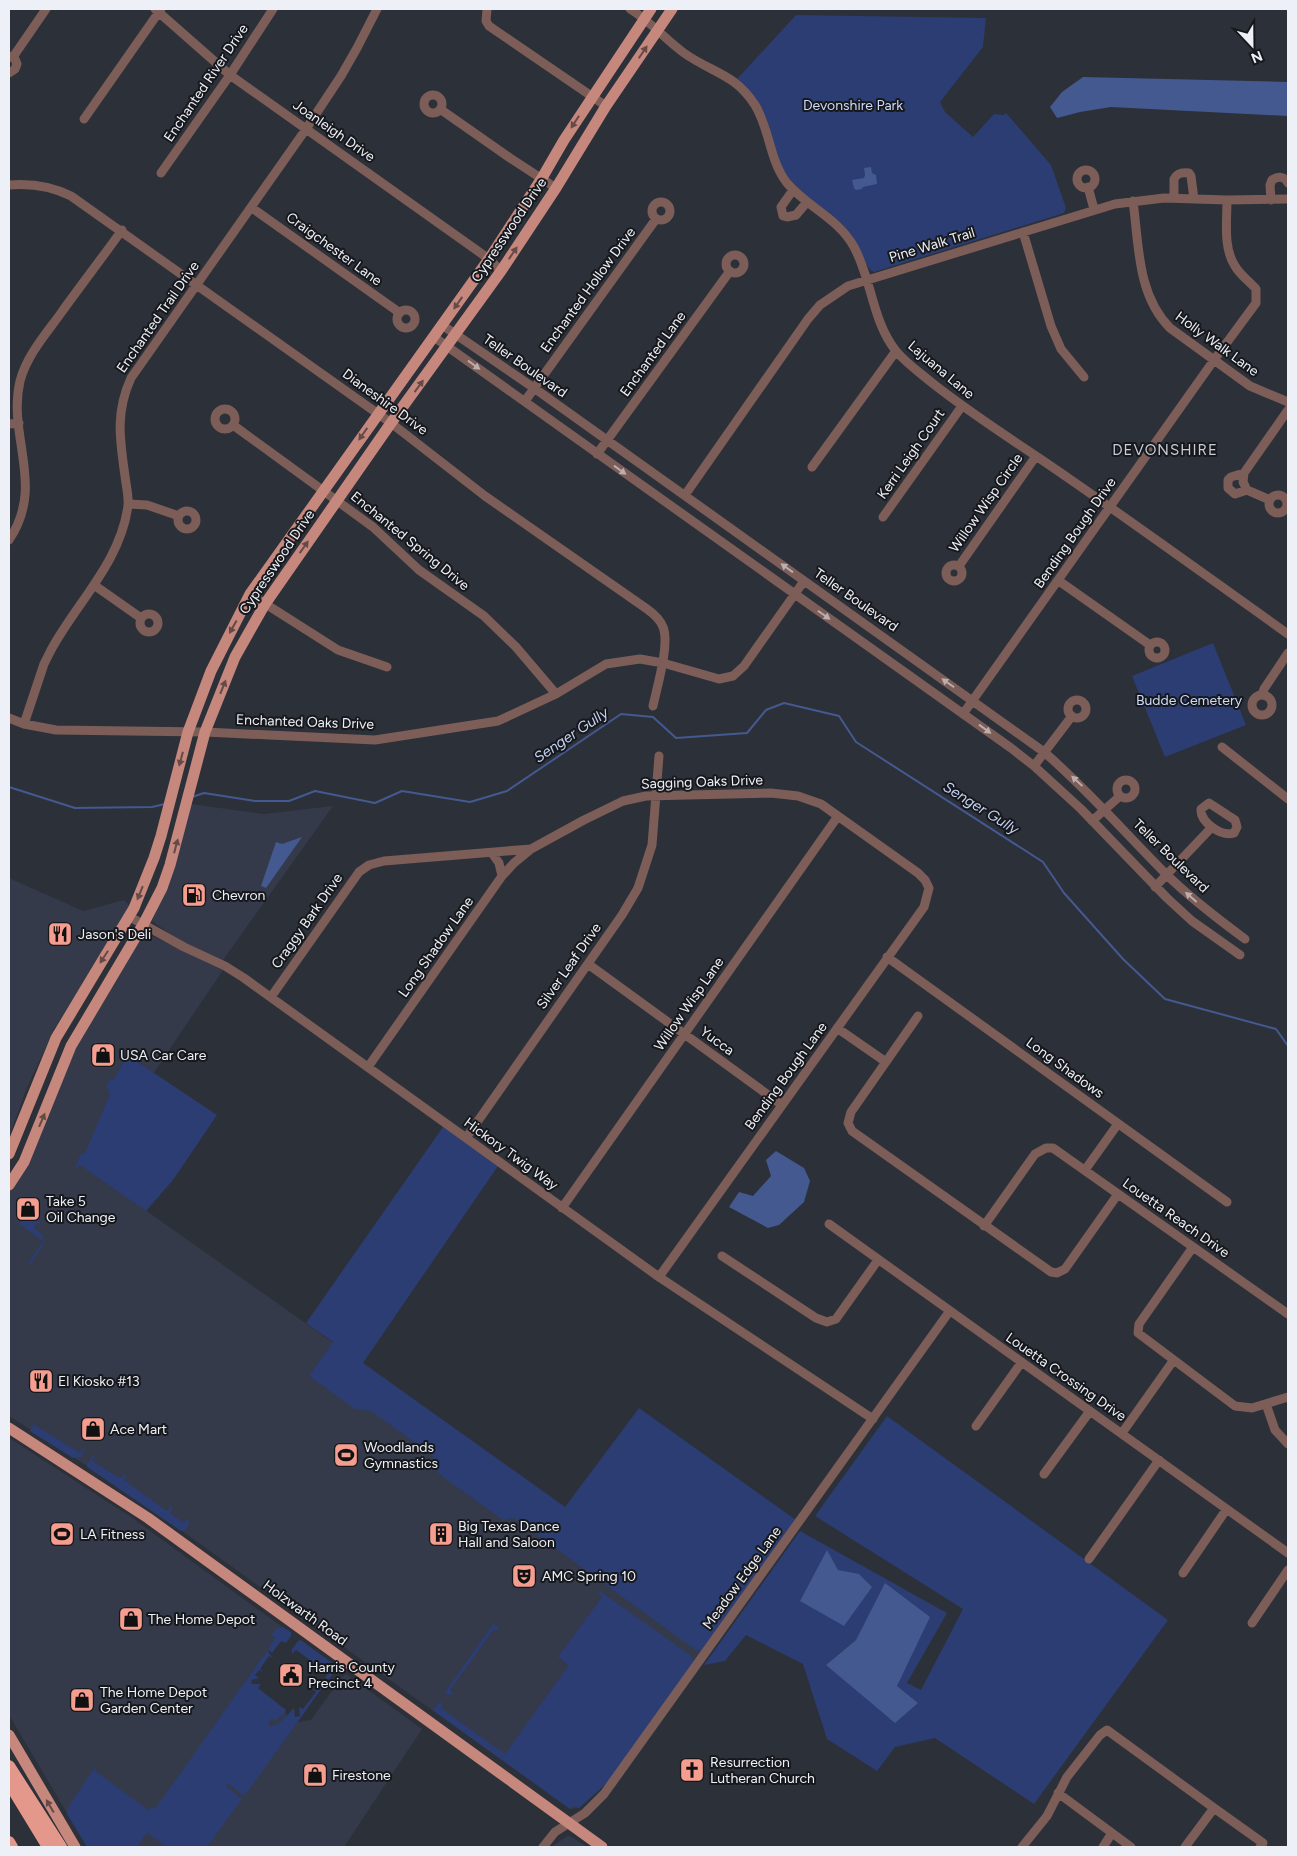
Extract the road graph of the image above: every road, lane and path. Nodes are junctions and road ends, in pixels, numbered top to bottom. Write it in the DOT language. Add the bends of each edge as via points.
graph roads {
  1 [pos="46,9"];
  2 [pos="273,9"];
  3 [pos="377,9"];
  4 [pos="487,9"];
  5 [pos="630,9"];
  6 [pos="672,9"];
  7 [pos="158,10"];
  8 [pos="648,14"];
  9 [pos="658,30"];
  10 [pos="11,56"];
  11 [pos="9,73"];
  12 [pos="230,74"];
  13 [pos="592,97"];
  14 [pos="606,106"];
  15 [pos="440,109"];
  16 [pos="84,119"];
  17 [pos="306,128"];
  18 [pos="161,173"];
  19 [pos="542,178"];
  20 [pos="1288,183"];
  21 [pos="9,185"];
  22 [pos="1088,187"];
  23 [pos="556,188"];
  24 [pos="793,190"];
  25 [pos="1174,198"];
  26 [pos="1194,198"];
  27 [pos="1288,199"];
  28 [pos="1227,200"];
  29 [pos="1271,200"];
  30 [pos="1134,201"];
  31 [pos="807,202"];
  32 [pos="252,208"];
  33 [pos="1094,209"];
  34 [pos="656,219"];
  35 [pos="122,230"];
  36 [pos="1023,232"];
  37 [pos="489,259"];
  38 [pos="501,271"];
  39 [pos="730,271"];
  40 [pos="866,279"];
  41 [pos="198,284"];
  42 [pos="400,313"];
  43 [pos="442,325"];
  44 [pos="456,335"];
  45 [pos="434,336"];
  46 [pos="448,346"];
  47 [pos="896,351"];
  48 [pos="1214,360"];
  49 [pos="1084,377"];
  50 [pos="534,388"];
  51 [pos="524,401"];
  52 [pos="1288,402"];
  53 [pos="962,406"];
  54 [pos="1288,410"];
  55 [pos="378,413"];
  56 [pos="19,423"];
  57 [pos="391,423"];
  58 [pos="9,424"];
  59 [pos="233,425"];
  60 [pos="607,440"];
  61 [pos="598,454"];
  62 [pos="1036,456"];
  63 [pos="812,467"];
  64 [pos="1244,473"];
  65 [pos="1247,490"];
  66 [pos="324,491"];
  67 [pos="684,495"];
  68 [pos="337,500"];
  69 [pos="1270,500"];
  70 [pos="128,504"];
  71 [pos="1110,507"];
  72 [pos="179,516"];
  73 [pos="883,517"];
  74 [pos="9,540"];
  75 [pos="959,566"];
  76 [pos="804,581"];
  77 [pos="1059,581"];
  78 [pos="94,585"];
  79 [pos="250,594"];
  80 [pos="795,594"];
  81 [pos="264,604"];
  82 [pos="141,618"];
  83 [pos="1288,634"];
  84 [pos="1150,645"];
  85 [pos="1288,653"];
  86 [pos="663,663"];
  87 [pos="387,667"];
  88 [pos="556,694"];
  89 [pos="1262,695"];
  90 [pos="973,700"];
  91 [pos="653,706"];
  92 [pos="964,714"];
  93 [pos="1072,716"];
  94 [pos="9,718"];
  95 [pos="24,724"];
  96 [pos="188,732"];
  97 [pos="205,732"];
  98 [pos="1222,747"];
  99 [pos="1044,752"];
  100 [pos="659,756"];
  101 [pos="1034,766"];
  102 [pos="657,795"];
  103 [pos="1120,796"];
  104 [pos="1288,799"];
  105 [pos="1104,809"];
  106 [pos="838,816"];
  107 [pos="1092,820"];
  108 [pos="1212,827"];
  109 [pos="531,849"];
  110 [pos="492,853"];
  111 [pos="154,858"];
  112 [pos="170,865"];
  113 [pos="369,865"];
  114 [pos="1166,875"];
  115 [pos="502,876"];
  116 [pos="1155,887"];
  117 [pos="929,888"];
  118 [pos="130,917"];
  119 [pos="144,923"];
  120 [pos="1229,927"];
  121 [pos="1245,939"];
  122 [pos="1219,940"];
  123 [pos="1240,955"];
  124 [pos="887,957"];
  125 [pos="588,964"];
  126 [pos="271,996"];
  127 [pos="918,1016"];
  128 [pos="837,1028"];
  129 [pos="684,1035"];
  130 [pos="56,1038"];
  131 [pos="72,1046"];
  132 [pos="886,1062"];
  133 [pos="368,1067"];
  134 [pos="782,1105"];
  135 [pos="1115,1128"];
  136 [pos="466,1138"];
  137 [pos="9,1154"];
  138 [pos="24,1162"];
  139 [pos="1085,1170"];
  140 [pos="9,1185"];
  141 [pos="1118,1194"];
  142 [pos="1227,1202"];
  143 [pos="562,1208"];
  144 [pos="829,1224"];
  145 [pos="984,1226"];
  146 [pos="1193,1247"];
  147 [pos="722,1256"];
  148 [pos="878,1260"];
  149 [pos="659,1277"];
  150 [pos="950,1312"];
  151 [pos="1288,1314"];
  152 [pos="1173,1361"];
  153 [pos="1021,1362"];
  154 [pos="1288,1397"];
  155 [pos="1266,1404"];
  156 [pos="1090,1411"];
  157 [pos="873,1419"];
  158 [pos="976,1426"];
  159 [pos="9,1428"];
  160 [pos="1122,1433"];
  161 [pos="1288,1444"];
  162 [pos="1159,1460"];
  163 [pos="1044,1474"];
  164 [pos="1226,1510"];
  165 [pos="1288,1553"];
  166 [pos="1088,1558"];
  167 [pos="1288,1570"];
  168 [pos="1182,1573"];
  169 [pos="1252,1623"];
  170 [pos="9,1735"];
  171 [pos="9,1766"];
  172 [pos="9,1783"];
  173 [pos="1058,1793"];
  174 [pos="1214,1808"];
  175 [pos="570,1823"];
  176 [pos="1112,1833"];
  177 [pos="9,1842"];
  178 [pos="12,1847"];
  179 [pos="48,1847"];
  180 [pos="61,1847"];
  181 [pos="75,1847"];
  182 [pos="543,1847"];
  183 [pos="602,1847"];
  184 [pos="1022,1847"];
  185 [pos="1102,1847"];
  186 [pos="1132,1847"];
  187 [pos="1185,1847"];
  188 [pos="1260,1847"];
  1 -- 10 [label="street"];
  2 -- 12 [label="street, Enchanted River Drive"];
  3 -- 17 [label="street, Enchanted Trail Drive" via="353,55"];
  4 -- 13 [label="street" via="489,26"];
  5 -- 8 [label="street, Lajuana Lane"];
  6 -- 9 [label="main road, Cypresswood Drive"];
  7 -- 12 [label="street, Joanleigh Drive"];
  7 -- 16 [label="street"];
  8 -- 9 [label="street, Lajuana Lane"];
  8 -- 13 [label="main road, Cypresswood Drive"];
  14 -- 9 [label="main road, Cypresswood Drive, one-way"];
  9 -- 24 [label="street, Lajuana Lane" via="686,54 727,76 748,96 761,116 775,162"];
  10 -- 11 [label="street" via="16,67"];
  12 -- 17 [label="street, Joanleigh Drive"];
  12 -- 18 [label="street, Enchanted River Drive"];
  13 -- 14 [label="street"];
  13 -- 19 [label="main road, Cypresswood Drive, one-way"];
  14 -- 23 [label="main road, Cypresswood Drive"];
  15 -- 19 [label="street"];
  17 -- 32 [label="street, Enchanted Trail Drive"];
  17 -- 37 [label="street, Joanleigh Drive"];
  19 -- 23 [label="street"];
  19 -- 37 [label="main road, Cypresswood Drive"];
  20 -- 29 [label="street" via="1287,179 1279,177 1272,180"];
  21 -- 35 [label="street, Dianeshire Drive" via="33,184 63,191"];
  22 -- 33 [label="street"];
  38 -- 23 [label="main road, Cypresswood Drive, one-way"];
  24 -- 31 [label="street, Lajuana Lane"];
  24 -- 31 [label="street" via="781,207 783,216 796,215"];
  25 -- 26 [label="street, Pine Walk Trail"];
  25 -- 26 [label="street" via="1174,179 1184,172 1191,176"];
  25 -- 30 [label="street, Pine Walk Trail"];
  26 -- 28 [label="street, Pine Walk Trail"];
  27 -- 29 [label="street, Pine Walk Trail"];
  28 -- 29 [label="street, Pine Walk Trail"];
  28 -- 48 [label="street, Bending Bough Drive" via="1227,239 1231,260 1257,294 1256,303"];
  30 -- 33 [label="street, Pine Walk Trail"];
  30 -- 48 [label="street, Holly Walk Lane" via="1143,280 1151,303 1170,328"];
  31 -- 40 [label="street, Lajuana Lane" via="831,219 846,235 858,255"];
  32 -- 41 [label="street, Enchanted Trail Drive"];
  32 -- 42 [label="street, Craigchester Lane"];
  33 -- 36 [label="street, Pine Walk Trail"];
  34 -- 50 [label="street, Enchanted Hollow Drive"];
  35 -- 41 [label="street, Dianeshire Drive"];
  35 -- 56 [label="street" via="28,360 20,384"];
  36 -- 40 [label="street, Pine Walk Trail"];
  36 -- 49 [label="street" via="1061,349"];
  37 -- 38 [label="street, Joanleigh Drive"];
  37 -- 43 [label="main road, Cypresswood Drive, one-way"];
  38 -- 44 [label="main road, Cypresswood Drive"];
  39 -- 60 [label="street, Enchanted Lane"];
  40 -- 47 [label="street, Lajuana Lane" via="882,326"];
  40 -- 67 [label="street, Pine Walk Trail" via="834,293 820,305"];
  41 -- 55 [label="street, Dianeshire Drive"];
  41 -- 70 [label="street, Enchanted Trail Drive" via="137,368 122,400 119,432"];
  43 -- 44 [label="street, Teller Boulevard"];
  43 -- 45 [label="main road, Cypresswood Drive"];
  44 -- 46 [label="main road, Cypresswood Drive"];
  44 -- 50 [label="street, Teller Boulevard"];
  45 -- 46 [label="street, Teller Boulevard"];
  45 -- 55 [label="main road, Cypresswood Drive"];
  46 -- 51 [label="street, Teller Boulevard, one-way"];
  57 -- 46 [label="main road, Cypresswood Drive, one-way"];
  47 -- 53 [label="street, Lajuana Lane"];
  47 -- 63 [label="street"];
  48 -- 52 [label="street, Holly Walk Lane" via="1250,386"];
  48 -- 71 [label="street, Bending Bough Drive"];
  50 -- 51 [label="street, Enchanted Hollow Drive"];
  50 -- 60 [label="street, Teller Boulevard"];
  51 -- 61 [label="street, Teller Boulevard"];
  53 -- 62 [label="street, Lajuana Lane"];
  53 -- 73 [label="street, Kerri Leigh Court"];
  54 -- 64 [label="street"];
  55 -- 57 [label="street, Dianeshire Drive"];
  55 -- 66 [label="main road, Cypresswood Drive, one-way"];
  56 -- 58 [label="street"];
  56 -- 74 [label="street" via="26,498 18,526"];
  57 -- 68 [label="main road, Cypresswood Drive"];
  57 -- 86 [label="street, Dianeshire Drive" via="485,496 656,616 664,631"];
  59 -- 66 [label="street, Enchanted Spring Drive"];
  60 -- 61 [label="street, Enchanted Lane"];
  60 -- 67 [label="street, Teller Boulevard"];
  61 -- 80 [label="street, Teller Boulevard, one-way"];
  62 -- 71 [label="street, Lajuana Lane"];
  62 -- 75 [label="street, Willow Wisp Circle"];
  64 -- 65 [label="street" via="1243,482"];
  64 -- 65 [label="street" via="1231,477 1228,488 1234,494"];
  65 -- 69 [label="street"];
  66 -- 68 [label="street, Enchanted Spring Drive"];
  66 -- 79 [label="main road, Cypresswood Drive"];
  76 -- 67 [label="street, Teller Boulevard, one-way"];
  81 -- 68 [label="main road, Cypresswood Drive, one-way"];
  68 -- 88 [label="street, Enchanted Spring Drive" via="373,527 419,570 484,616"];
  70 -- 72 [label="street" via="147,505"];
  70 -- 78 [label="street, Enchanted Trail Drive" via="119,542"];
  71 -- 77 [label="street, Bending Bough Drive"];
  71 -- 83 [label="street, Lajuana Lane"];
  76 -- 80 [label="street, Enchanted Oaks Drive"];
  90 -- 76 [label="street, Teller Boulevard, one-way"];
  77 -- 84 [label="street"];
  77 -- 90 [label="street, Bending Bough Drive"];
  78 -- 82 [label="street"];
  78 -- 95 [label="street, Enchanted Trail Drive" via="44,664"];
  79 -- 81 [label="street"];
  79 -- 96 [label="main road, Cypresswood Drive, one-way" via="211,671"];
  80 -- 86 [label="street, Enchanted Oaks Drive" via="744,666 733,676 719,679"];
  80 -- 92 [label="street, Teller Boulevard, one-way"];
  81 -- 87 [label="street" via="338,650"];
  97 -- 81 [label="main road, Cypresswood Drive, one-way" via="235,657"];
  85 -- 89 [label="street"];
  86 -- 88 [label="street, Enchanted Oaks Drive" via="640,659 606,664"];
  86 -- 91 [label="street, Dianeshire Drive"];
  88 -- 97 [label="street, Enchanted Oaks Drive" via="498,721 375,740"];
  90 -- 92 [label="street, Bending Bough Drive"];
  90 -- 99 [label="street, Teller Boulevard"];
  92 -- 101 [label="street, Teller Boulevard, one-way"];
  93 -- 99 [label="street"];
  94 -- 95 [label="street, Enchanted Oaks Drive"];
  95 -- 96 [label="street, Enchanted Oaks Drive" via="56,730"];
  96 -- 97 [label="street, Enchanted Oaks Drive"];
  96 -- 111 [label="main road, Cypresswood Drive, one-way"];
  112 -- 97 [label="main road, Cypresswood Drive, one-way"];
  98 -- 104 [label="street"];
  99 -- 101 [label="street"];
  105 -- 99 [label="street, Teller Boulevard, one-way"];
  100 -- 102 [label="street, Silver Leaf Drive"];
  101 -- 107 [label="street, Teller Boulevard"];
  102 -- 106 [label="street, Sagging Oaks Drive" via="786,794 809,799"];
  102 -- 109 [label="street, Sagging Oaks Drive" via="623,801"];
  102 -- 125 [label="street, Silver Leaf Drive" via="650,858 638,888"];
  103 -- 105 [label="street"];
  105 -- 107 [label="street"];
  105 -- 114 [label="street, Teller Boulevard"];
  106 -- 117 [label="street, Sagging Oaks Drive" via="918,873"];
  106 -- 129 [label="street, Willow Wisp Lane"];
  107 -- 116 [label="street, Teller Boulevard"];
  108 -- 114 [label="street"];
  109 -- 110 [label="street, Sagging Oaks Drive"];
  109 -- 115 [label="street, Long Shadow Lane"];
  110 -- 113 [label="street, Sagging Oaks Drive" via="384,861"];
  110 -- 115 [label="street"];
  111 -- 112 [label="main road"];
  111 -- 118 [label="main road, Cypresswood Drive, one-way"];
  112 -- 119 [label="main road, Cypresswood Drive"];
  113 -- 126 [label="street, Craggy Bark Drive" via="359,872"];
  114 -- 116 [label="street"];
  120 -- 114 [label="street, Teller Boulevard, one-way"];
  115 -- 133 [label="street, Long Shadow Lane"];
  116 -- 122 [label="street, Teller Boulevard" via="1192,921"];
  117 -- 124 [label="street, Bending Bough Lane" via="924,906"];
  118 -- 119 [label="street, Hickory Twig Way"];
  118 -- 130 [label="main road, Cypresswood Drive, one-way"];
  119 -- 126 [label="street, Hickory Twig Way" via="225,966"];
  119 -- 131 [label="main road, Cypresswood Drive"];
  120 -- 121 [label="street, Teller Boulevard"];
  120 -- 122 [label="street"];
  122 -- 123 [label="street, Teller Boulevard"];
  124 -- 128 [label="street, Bending Bough Lane"];
  124 -- 142 [label="street, Long Shadows"];
  125 -- 129 [label="street, Yucca"];
  125 -- 136 [label="street, Silver Leaf Drive"];
  126 -- 133 [label="street, Hickory Twig Way"];
  127 -- 132 [label="street"];
  128 -- 132 [label="street"];
  128 -- 134 [label="street, Bending Bough Lane"];
  129 -- 134 [label="street, Yucca"];
  129 -- 143 [label="street, Willow Wisp Lane"];
  130 -- 131 [label="main road"];
  130 -- 137 [label="main road, Cypresswood Drive"];
  138 -- 131 [label="main road, Cypresswood Drive, one-way"];
  132 -- 145 [label="street" via="851,1112 850,1128"];
  133 -- 136 [label="street, Hickory Twig Way"];
  134 -- 149 [label="street, Bending Bough Lane"];
  135 -- 139 [label="street"];
  136 -- 143 [label="street, Hickory Twig Way"];
  137 -- 138 [label="main road"];
  138 -- 140 [label="main road, Cypresswood Drive"];
  139 -- 141 [label="street, Louetta Reach Drive"];
  139 -- 145 [label="street, Louetta Reach Drive" via="1056,1150 1046,1148 1035,1154"];
  141 -- 145 [label="street" via="1065,1269 1057,1273 1043,1268"];
  141 -- 146 [label="street, Louetta Reach Drive"];
  143 -- 149 [label="street, Hickory Twig Way"];
  144 -- 148 [label="street, Louetta Crossing Drive"];
  146 -- 151 [label="street, Louetta Reach Drive"];
  146 -- 152 [label="street" via="1137,1330 1141,1337"];
  147 -- 148 [label="street" via="827,1322 836,1318"];
  148 -- 150 [label="street, Louetta Crossing Drive"];
  149 -- 157 [label="street, Hickory Twig Way"];
  150 -- 153 [label="street, Louetta Crossing Drive"];
  150 -- 157 [label="street, Meadow Edge Lane"];
  152 -- 155 [label="street" via="1235,1406 1246,1408"];
  152 -- 160 [label="street"];
  153 -- 156 [label="street, Louetta Crossing Drive"];
  153 -- 158 [label="street"];
  154 -- 155 [label="street"];
  155 -- 161 [label="street" via="1275,1430"];
  156 -- 160 [label="street, Louetta Crossing Drive"];
  156 -- 163 [label="street"];
  157 -- 175 [label="street, Meadow Edge Lane" via="604,1794 585,1814"];
  159 -- 175 [label="main road, Holzwarth Road" via="148,1518"];
  160 -- 162 [label="street, Louetta Crossing Drive"];
  162 -- 164 [label="street, Louetta Crossing Drive"];
  162 -- 166 [label="street"];
  164 -- 165 [label="street, Louetta Crossing Drive"];
  164 -- 168 [label="street"];
  167 -- 169 [label="street"];
  181 -- 170 [label="main road, one-way"];
  171 -- 180 [label="highway"];
  172 -- 179 [label="highway"];
  173 -- 174 [label="street" via="1107,1730"];
  173 -- 176 [label="street"];
  173 -- 184 [label="street" via="1047,1816"];
  174 -- 187 [label="street"];
  174 -- 188 [label="street" via="1263,1843"];
  175 -- 182 [label="street, Meadow Edge Lane" via="555,1832"];
  175 -- 183 [label="main road, Holzwarth Road"];
  176 -- 185 [label="street"];
  176 -- 186 [label="street"];
  177 -- 178 [label="highway"];
}
